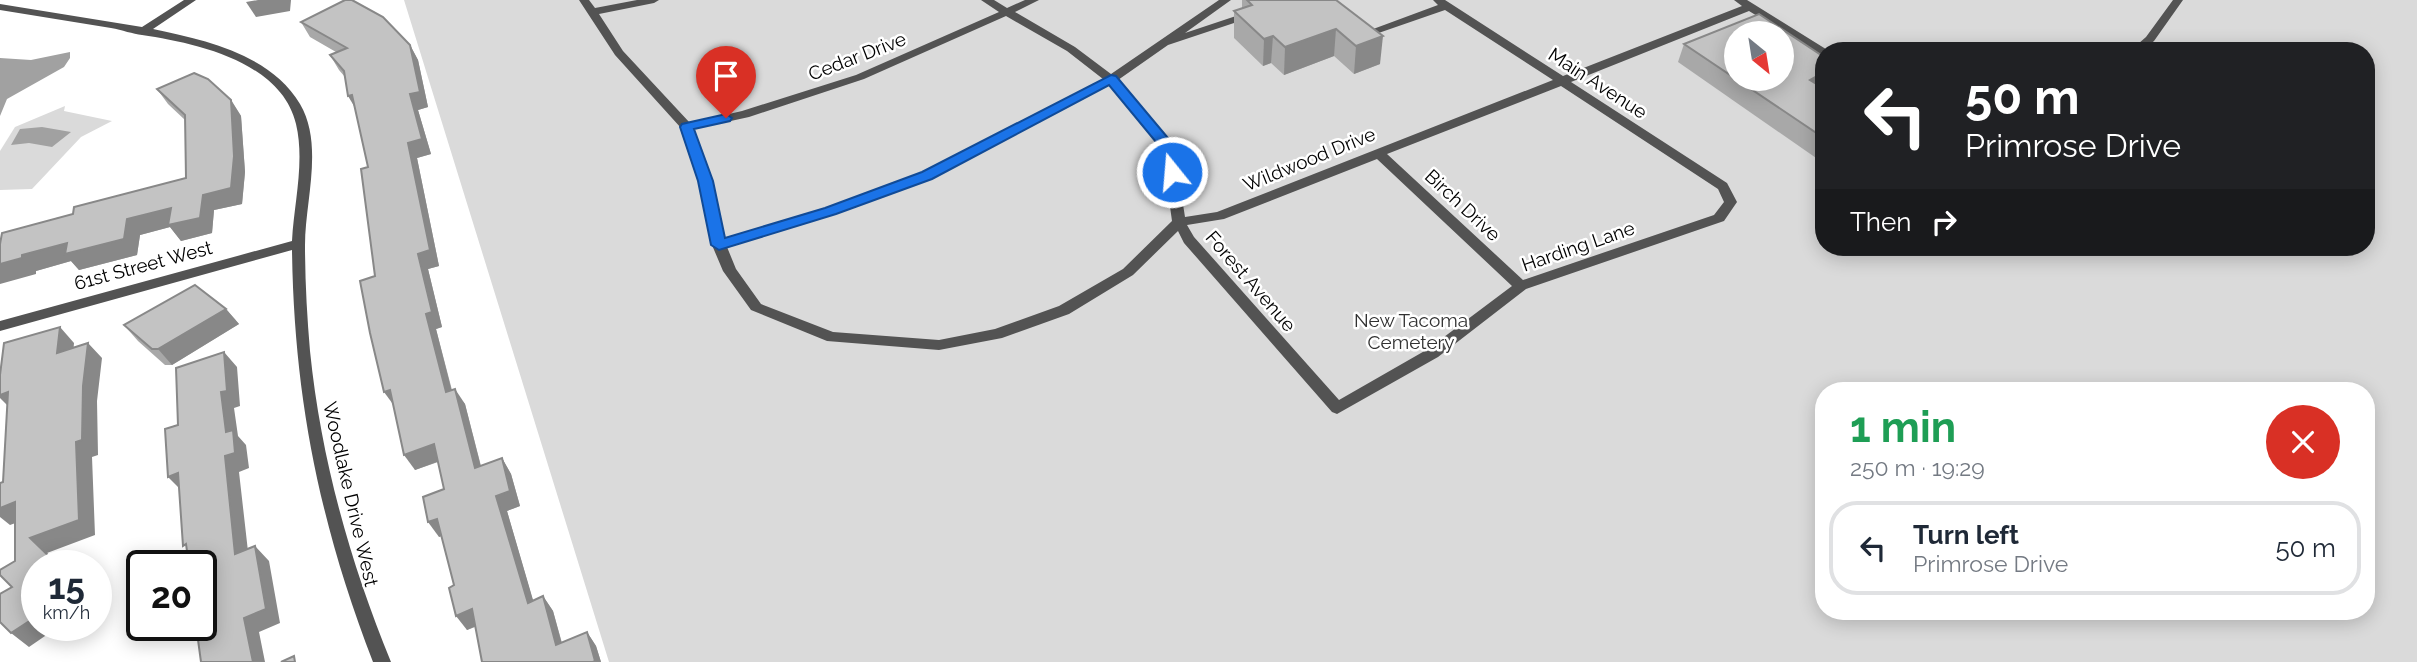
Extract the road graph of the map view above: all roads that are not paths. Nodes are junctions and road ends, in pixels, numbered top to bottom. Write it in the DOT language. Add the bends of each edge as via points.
graph roads {
  1 [pos="191,0"];
  2 [pos="654,0"];
  3 [pos="986,0"];
  4 [pos="1034,0"];
  5 [pos="1226,0"];
  6 [pos="2178,0"];
  7 [pos="1442,3"];
  8 [pos="1744,3"];
  9 [pos="587,6"];
  10 [pos="0,7"];
  11 [pos="1007,11"];
  12 [pos="1239,18"];
  13 [pos="142,32"];
  14 [pos="1363,34"];
  15 [pos="2145,42"];
  16 [pos="1815,46"];
  17 [pos="1150,50"];
  18 [pos="1111,79"];
  19 [pos="1562,80"];
  20 [pos="687,127"];
  21 [pos="1378,153"];
  22 [pos="1731,202"];
  23 [pos="1179,222"];
  24 [pos="298,244"];
  25 [pos="719,245"];
  26 [pos="1521,286"];
  27 [pos="0,326"];
  28 [pos="1337,408"];
  29 [pos="382,662"];
  1 -- 13 [label="street"];
  2 -- 9 [label="street"];
  3 -- 11 [label="street, Forest Avenue"];
  4 -- 11 [label="street, Cedar Drive"];
  5 -- 17 [label="street"];
  6 -- 15 [label="street"];
  7 -- 14 [label="street"];
  7 -- 19 [label="street, Main Avenue"];
  8 -- 16 [label="street"];
  8 -- 19 [label="street, Wildwood Drive"];
  9 -- 20 [label="street" via="620,53"];
  10 -- 13 [label="street, Woodlake Drive West"];
  11 -- 18 [label="street, Forest Avenue"];
  11 -- 20 [label="street, Cedar Drive" via="860,77 745,114"];
  12 -- 17 [label="street"];
  13 -- 24 [label="street, Woodlake Drive West" via="243,60 270,78 296,106 305,144"];
  17 -- 18 [label="street"];
  18 -- 23 [label="street, Forest Avenue" via="1168,147"];
  18 -- 25 [label="street" via="927,175"];
  19 -- 21 [label="street, Wildwood Drive"];
  19 -- 22 [label="street, Main Avenue" via="1723,186"];
  20 -- 25 [label="street" via="706,181"];
  21 -- 23 [label="street, Wildwood Drive" via="1219,216"];
  21 -- 26 [label="street, Birch Drive"];
  22 -- 26 [label="street, Harding Lane" via="1719,218"];
  23 -- 25 [label="street" via="1128,272 1064,310 997,334 939,345 832,337 756,306 730,271"];
  23 -- 28 [label="street, Forest Avenue" via="1189,240"];
  24 -- 27 [label="street, 61st Street West"];
  24 -- 29 [label="street, Woodlake Drive West" via="303,341 323,473 356,602"];
  26 -- 28 [label="street, Harding Lane" via="1433,353"];
}
